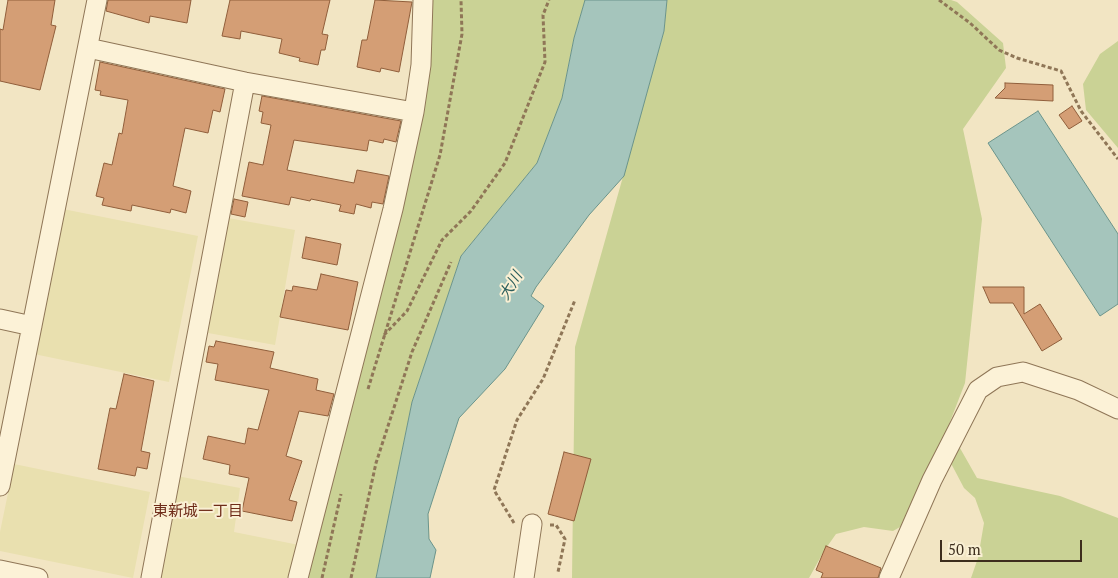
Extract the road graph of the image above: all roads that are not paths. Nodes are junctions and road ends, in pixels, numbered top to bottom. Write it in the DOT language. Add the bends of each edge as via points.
graph roads {
  1 [pos="97,0"];
  2 [pos="423,0"];
  3 [pos="88,48"];
  4 [pos="245,82"];
  5 [pos="414,112"];
  6 [pos="0,319"];
  7 [pos="32,326"];
  8 [pos="1118,409"];
  9 [pos="0,486"];
  10 [pos="532,524"];
  11 [pos="0,570"];
  12 [pos="38,578"];
  13 [pos="151,578"];
  14 [pos="298,578"];
  15 [pos="524,578"];
  16 [pos="889,578"];
  1 -- 3 [label="street"];
  2 -- 5 [label="street" via="421,65"];
  3 -- 4 [label="street"];
  3 -- 7 [label="street"];
  4 -- 5 [label="street"];
  4 -- 13 [label="street"];
  5 -- 14 [label="street" via="394,209"];
  6 -- 7 [label="street"];
  7 -- 9 [label="street"];
  8 -- 16 [label="street" via="1078,390 1023,372 997,376 978,390 932,480"];
  10 -- 15 [label="street"];
  11 -- 12 [label="street"];
}
